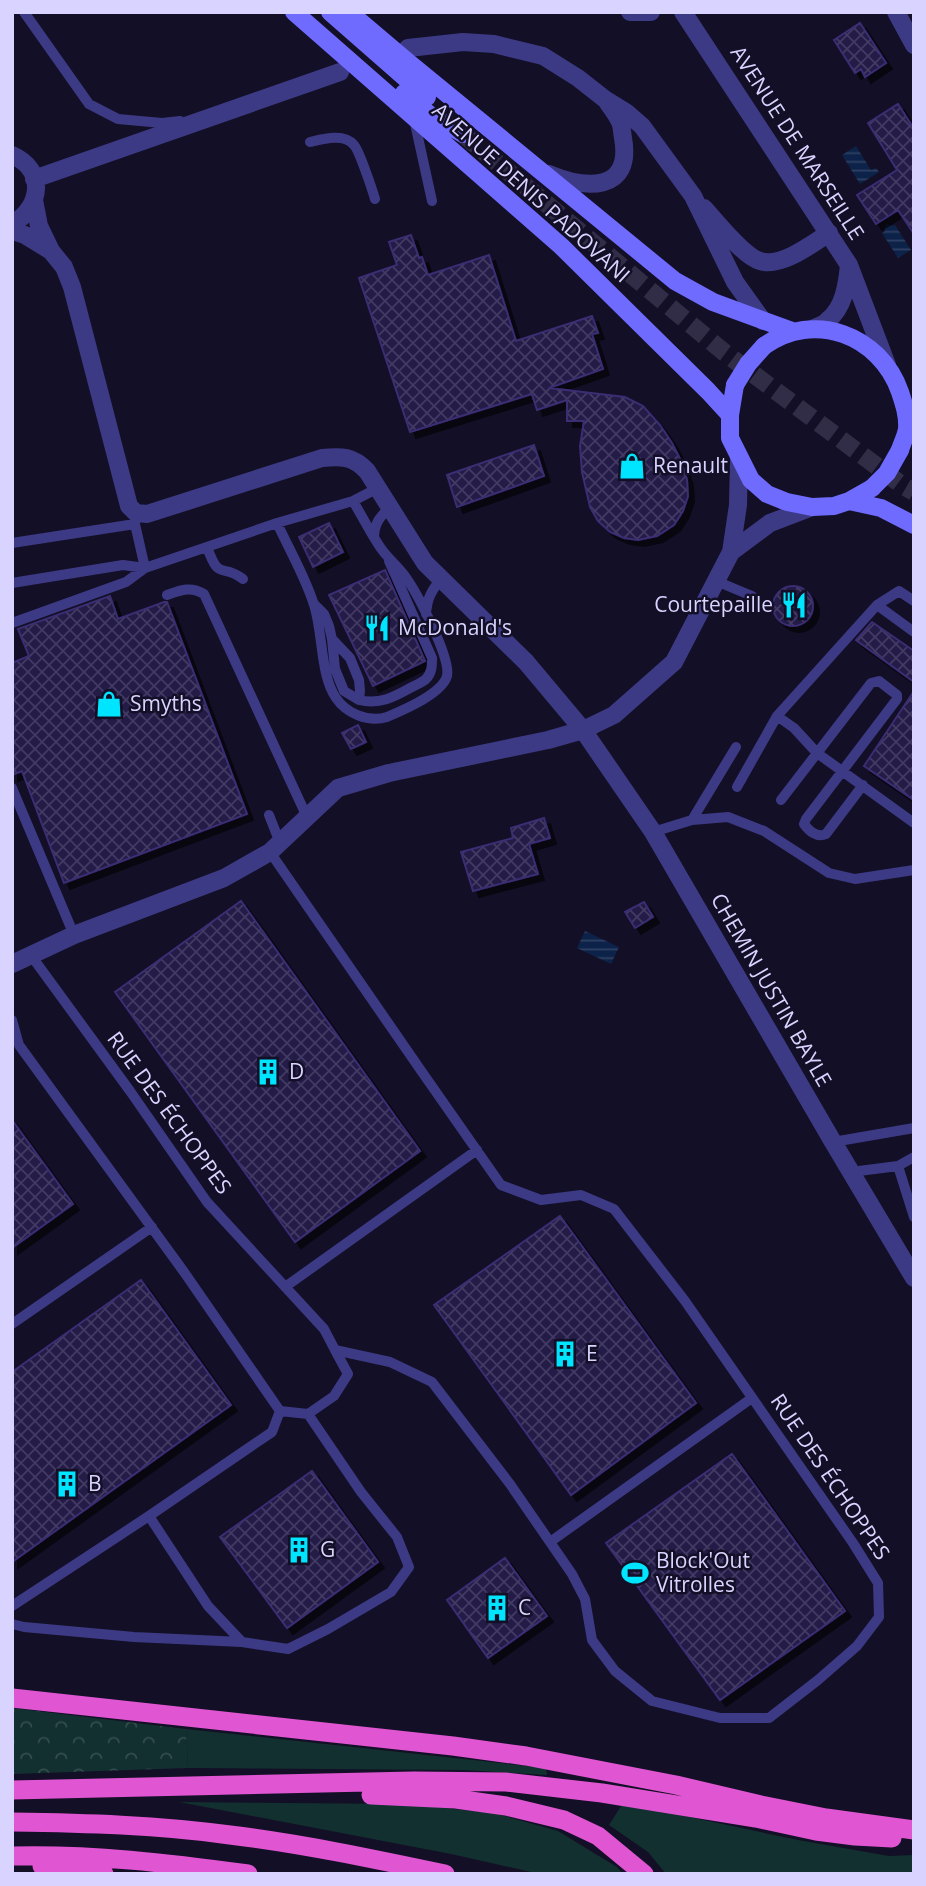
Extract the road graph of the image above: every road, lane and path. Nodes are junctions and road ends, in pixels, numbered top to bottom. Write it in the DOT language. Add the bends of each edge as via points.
graph roads {
  1 [pos="24,12"];
  2 [pos="294,12"];
  3 [pos="312,12"];
  4 [pos="330,12"];
  5 [pos="349,12"];
  6 [pos="630,12"];
  7 [pos="651,12"];
  8 [pos="683,12"];
  9 [pos="896,12"];
  10 [pos="914,44"];
  11 [pos="408,48"];
  12 [pos="340,72"];
  13 [pos="606,100"];
  14 [pos="216,116"];
  15 [pos="414,117"];
  16 [pos="310,142"];
  17 [pos="12,155"];
  18 [pos="540,170"];
  19 [pos="34,179"];
  20 [pos="692,196"];
  21 [pos="375,199"];
  22 [pos="34,200"];
  23 [pos="432,201"];
  24 [pos="12,224"];
  25 [pos="12,231"];
  26 [pos="829,233"];
  27 [pos="51,251"];
  28 [pos="849,265"];
  29 [pos="763,321"];
  30 [pos="812,329"];
  31 [pos="792,331"];
  32 [pos="887,365"];
  33 [pos="730,415"];
  34 [pos="907,440"];
  35 [pos="739,459"];
  36 [pos="378,488"];
  37 [pos="353,501"];
  38 [pos="849,501"];
  39 [pos="812,506"];
  40 [pos="390,507"];
  41 [pos="135,518"];
  42 [pos="278,523"];
  43 [pos="914,525"];
  44 [pos="374,537"];
  45 [pos="12,543"];
  46 [pos="206,547"];
  47 [pos="732,552"];
  48 [pos="388,558"];
  49 [pos="145,568"];
  50 [pos="243,579"];
  51 [pos="441,579"];
  52 [pos="716,581"];
  53 [pos="12,583"];
  54 [pos="167,595"];
  55 [pos="752,596"];
  56 [pos="914,601"];
  57 [pos="314,603"];
  58 [pos="877,605"];
  59 [pos="426,615"];
  60 [pos="12,623"];
  61 [pos="914,632"];
  62 [pos="332,639"];
  63 [pos="359,700"];
  64 [pos="777,716"];
  65 [pos="583,730"];
  66 [pos="736,747"];
  67 [pos="817,753"];
  68 [pos="842,771"];
  69 [pos="863,785"];
  70 [pos="737,787"];
  71 [pos="12,788"];
  72 [pos="781,800"];
  73 [pos="268,815"];
  74 [pos="307,817"];
  75 [pos="692,820"];
  76 [pos="914,823"];
  77 [pos="653,832"];
  78 [pos="275,847"];
  79 [pos="914,870"];
  80 [pos="74,935"];
  81 [pos="30,954"];
  82 [pos="12,964"];
  83 [pos="12,1020"];
  84 [pos="914,1128"];
  85 [pos="833,1142"];
  86 [pos="477,1150"];
  87 [pos="914,1157"];
  88 [pos="898,1166"];
  89 [pos="851,1172"];
  90 [pos="914,1217"];
  91 [pos="152,1227"];
  92 [pos="914,1278"];
  93 [pos="285,1287"];
  94 [pos="12,1324"];
  95 [pos="335,1350"];
  96 [pos="752,1398"];
  97 [pos="280,1411"];
  98 [pos="309,1414"];
  99 [pos="149,1516"];
  100 [pos="550,1542"];
  101 [pos="12,1606"];
  102 [pos="12,1623"];
  103 [pos="242,1642"];
  104 [pos="12,1698"];
  105 [pos="146,1788"];
  106 [pos="12,1790"];
  107 [pos="12,1822"];
  108 [pos="914,1830"];
  109 [pos="914,1838"];
  110 [pos="16,1860"];
  111 [pos="104,1874"];
  112 [pos="248,1874"];
  113 [pos="446,1874"];
  114 [pos="644,1874"];
  1 -- 14 [label="lane" via="89,104 118,119 162,124"];
  2 -- 15 [label="main road, AVENUE DENIS PADOVANI"];
  3 -- 4 [label="main road" via="430,115 463,134 439,107"];
  5 -- 18 [label="main road, AVENUE DENIS PADOVANI"];
  6 -- 7 [label="street"];
  8 -- 26 [label="street, AVENUE DE MARSEILLE"];
  9 -- 10 [label="street"];
  11 -- 13 [label="street" via="463,42 518,49 542,56"];
  12 -- 14 [label="street"];
  13 -- 18 [label="street" via="620,122 625,150 617,176 588,185"];
  13 -- 20 [label="street" via="642,127"];
  14 -- 19 [label="street"];
  15 -- 23 [label="lane"];
  15 -- 33 [label="main road, AVENUE DENIS PADOVANI" via="561,246"];
  16 -- 21 [label="lane" via="331,138 355,145"];
  17 -- 19 [label="street" via="24,162"];
  18 -- 29 [label="main road, AVENUE DENIS PADOVANI" via="676,281 713,302"];
  19 -- 22 [label="street"];
  20 -- 26 [label="street" via="746,253 761,262 782,260"];
  20 -- 29 [label="street" via="735,282"];
  22 -- 24 [label="street" via="24,217"];
  22 -- 27 [label="street"];
  25 -- 27 [label="street"];
  26 -- 28 [label="street, AVENUE DE MARSEILLE"];
  27 -- 41 [label="street" via="72,287 128,506"];
  28 -- 30 [label="street, AVENUE DE MARSEILLE" via="840,306"];
  28 -- 32 [label="street, AVENUE DE MARSEILLE"];
  29 -- 31 [label="main road, AVENUE DENIS PADOVANI"];
  30 -- 31 [label="main road"];
  30 -- 32 [label="main road" via="843,334 869,346"];
  31 -- 33 [label="main road, bridge" via="776,337 748,364 735,385"];
  32 -- 34 [label="main road" via="907,415"];
  33 -- 35 [label="main road" via="730,438"];
  34 -- 38 [label="main road, bridge" via="887,473"];
  35 -- 39 [label="main road" via="751,480 767,494"];
  35 -- 47 [label="street"];
  36 -- 37 [label="lane"];
  36 -- 40 [label="street, CHEMIN JUSTIN BAYLE"];
  36 -- 41 [label="street, CHEMIN JUSTIN BAYLE" via="360,463 337,456"];
  37 -- 42 [label="lane"];
  37 -- 44 [label="lane"];
  38 -- 39 [label="main road"];
  38 -- 43 [label="main road" via="881,508"];
  39 -- 47 [label="street" via="770,523"];
  40 -- 44 [label="lane" via="375,524"];
  40 -- 51 [label="street, CHEMIN JUSTIN BAYLE" via="425,563"];
  41 -- 45 [label="lane"];
  41 -- 49 [label="lane"];
  42 -- 46 [label="lane"];
  42 -- 57 [label="lane"];
  44 -- 48 [label="lane"];
  46 -- 49 [label="lane"];
  46 -- 50 [label="lane" via="219,571"];
  47 -- 52 [label="street"];
  48 -- 59 [label="lane" via="409,581"];
  48 -- 63 [label="lane" via="432,658 432,670 427,678 392,698 369,703"];
  49 -- 53 [label="lane" via="123,565"];
  49 -- 60 [label="lane" via="126,582"];
  51 -- 59 [label="lane" via="427,600"];
  51 -- 65 [label="street, CHEMIN JUSTIN BAYLE" via="526,662"];
  52 -- 55 [label="lane"];
  52 -- 65 [label="street" via="674,662 614,715"];
  54 -- 74 [label="lane" via="186,589 204,594"];
  56 -- 58 [label="lane" via="899,591"];
  57 -- 59 [label="lane" via="329,685 337,700 362,717 376,719 428,697 447,677 443,650"];
  57 -- 62 [label="lane" via="324,614"];
  58 -- 61 [label="lane"];
  58 -- 64 [label="lane"];
  62 -- 63 [label="lane" via="349,658 359,680"];
  62 -- 63 [label="lane" via="335,669 344,691"];
  64 -- 67 [label="lane"];
  64 -- 70 [label="lane"];
  65 -- 74 [label="street" via="338,788"];
  65 -- 77 [label="street, CHEMIN JUSTIN BAYLE"];
  66 -- 75 [label="lane"];
  67 -- 68 [label="lane"];
  67 -- 68 [label="lane" via="871,683 879,681 895,692 897,699"];
  67 -- 72 [label="lane"];
  68 -- 69 [label="lane"];
  68 -- 69 [label="lane" via="804,824 817,835 826,834"];
  69 -- 76 [label="lane"];
  71 -- 80 [label="lane"];
  73 -- 78 [label="lane, RUE DES ÉCHOPPES"];
  74 -- 78 [label="street"];
  75 -- 77 [label="lane"];
  75 -- 79 [label="lane" via="728,817 764,831 829,873 855,879"];
  77 -- 85 [label="street, CHEMIN JUSTIN BAYLE"];
  78 -- 80 [label="street" via="224,878"];
  78 -- 86 [label="lane, RUE DES ÉCHOPPES"];
  80 -- 81 [label="street"];
  81 -- 82 [label="street"];
  81 -- 93 [label="lane, RUE DES ÉCHOPPES" via="207,1202"];
  83 -- 91 [label="lane" via="19,1045"];
  84 -- 85 [label="lane"];
  85 -- 89 [label="street, CHEMIN JUSTIN BAYLE"];
  86 -- 93 [label="lane"];
  86 -- 96 [label="lane, RUE DES ÉCHOPPES" via="501,1185 541,1200 581,1195 614,1209"];
  87 -- 88 [label="lane"];
  88 -- 89 [label="lane"];
  88 -- 90 [label="lane"];
  89 -- 92 [label="street, CHEMIN JUSTIN BAYLE"];
  91 -- 94 [label="lane"];
  91 -- 97 [label="lane"];
  93 -- 95 [label="lane, RUE DES ÉCHOPPES" via="324,1329"];
  95 -- 98 [label="lane" via="348,1374 334,1396"];
  95 -- 100 [label="lane, RUE DES ÉCHOPPES" via="390,1362 432,1382"];
  96 -- 100 [label="lane, RUE DES ÉCHOPPES"];
  96 -- 100 [label="lane, RUE DES ÉCHOPPES" via="878,1583 879,1617 857,1646 769,1718 720,1718 652,1701 615,1671 592,1640 585,1599"];
  97 -- 98 [label="lane"];
  97 -- 99 [label="lane" via="271,1432"];
  98 -- 103 [label="lane" via="397,1537 409,1567 391,1592 288,1649"];
  99 -- 101 [label="lane"];
  99 -- 103 [label="lane" via="208,1606"];
  102 -- 103 [label="lane" via="134,1637"];
  104 -- 108 [label="highway" via="526,1756 826,1818"];
  105 -- 106 [label="highway"];
  105 -- 109 [label="highway" via="506,1782 614,1794 816,1831"];
  105 -- 114 [label="highway" via="414,1796 506,1806 564,1820 598,1836"];
  107 -- 113 [label="highway" via="229,1835"];
  110 -- 111 [label="highway"];
  110 -- 112 [label="highway" via="52,1855"];
}
